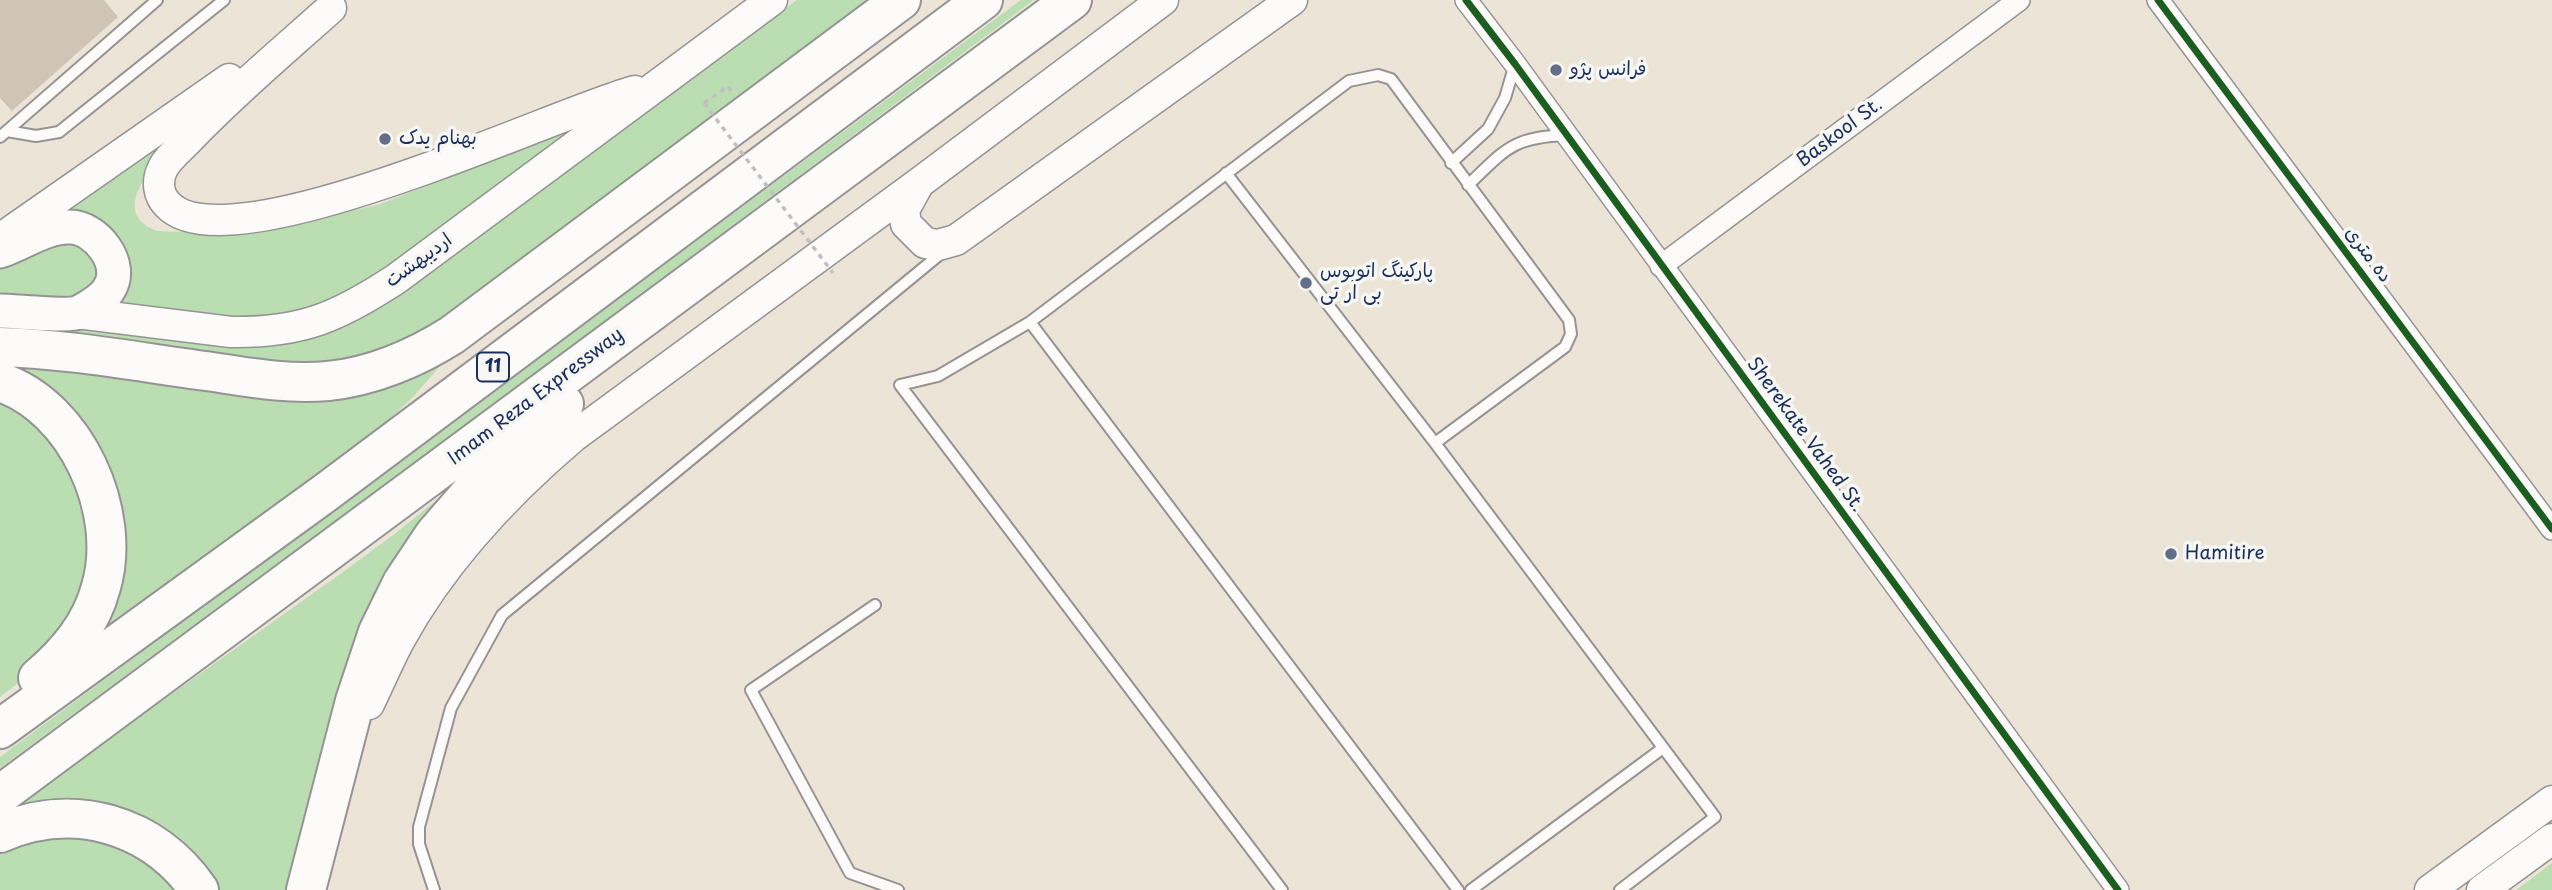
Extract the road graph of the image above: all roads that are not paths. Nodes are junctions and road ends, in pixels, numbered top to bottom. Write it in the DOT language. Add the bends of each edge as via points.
graph roads {
  1 [pos="157,0"];
  2 [pos="224,0"];
  3 [pos="772,0"];
  4 [pos="901,0"];
  5 [pos="981,0"];
  6 [pos="1072,0"];
  7 [pos="1093,0"];
  8 [pos="1163,0"];
  9 [pos="1292,0"];
  10 [pos="1466,0"];
  11 [pos="2019,0"];
  12 [pos="2158,0"];
  13 [pos="336,4"];
  14 [pos="1023,36"];
  15 [pos="1515,64"];
  16 [pos="654,86"];
  17 [pos="3,134"];
  18 [pos="1567,135"];
  19 [pos="1451,163"];
  20 [pos="1226,173"];
  21 [pos="657,182"];
  22 [pos="919,183"];
  23 [pos="1468,185"];
  24 [pos="771,222"];
  25 [pos="0,239"];
  26 [pos="957,240"];
  27 [pos="0,251"];
  28 [pos="1661,266"];
  29 [pos="0,310"];
  30 [pos="77,313"];
  31 [pos="1030,322"];
  32 [pos="0,347"];
  33 [pos="0,382"];
  34 [pos="1435,443"];
  35 [pos="2552,529"];
  36 [pos="875,605"];
  37 [pos="0,711"];
  38 [pos="0,729"];
  39 [pos="1663,748"];
  40 [pos="334,776"];
  41 [pos="0,795"];
  42 [pos="2552,801"];
  43 [pos="0,833"];
  44 [pos="2552,839"];
  45 [pos="199,890"];
  46 [pos="306,890"];
  47 [pos="434,890"];
  48 [pos="898,890"];
  49 [pos="1282,890"];
  50 [pos="1458,890"];
  51 [pos="1471,890"];
  52 [pos="1620,890"];
  53 [pos="2118,890"];
  54 [pos="2430,890"];
  55 [pos="2482,890"];
  1 -- 17 [label="lane"];
  2 -- 17 [label="lane" via="59,132"];
  3 -- 16 [label="main road, اردیبهشت"];
  4 -- 21 [label="highway"];
  5 -- 21 [label="highway"];
  5 -- 38 [label="highway, 11" via="325,493"];
  6 -- 14 [label="highway, Imam Reza Expressway / 11"];
  7 -- 14 [label="highway"];
  8 -- 22 [label="main road"];
  9 -- 26 [label="main road"];
  10 -- 15 [label="street, Sherekate Vahed St."];
  11 -- 28 [label="street, Baskool St."];
  12 -- 35 [label="street, ده متری"];
  13 -- 16 [label="main road" via="215,112 163,168 158,184 162,199 173,211 202,221 232,220 383,185 608,98"];
  13 -- 25 [label="main road"];
  14 -- 24 [label="highway, Imam Reza Expressway / 11"];
  15 -- 18 [label="street, Sherekate Vahed St."];
  15 -- 19 [label="lane" via="1488,129"];
  16 -- 30 [label="main road, اردیبهشت" via="396,279 322,320 278,331 231,332"];
  18 -- 23 [label="lane" via="1536,136 1516,143"];
  18 -- 28 [label="street, Sherekate Vahed St."];
  19 -- 20 [label="lane" via="1391,79 1378,75 1349,81"];
  19 -- 23 [label="lane"];
  20 -- 31 [label="lane"];
  20 -- 34 [label="lane"];
  21 -- 32 [label="highway" via="430,349 347,378 289,383"];
  22 -- 26 [label="main road" via="904,210 906,224 925,243"];
  22 -- 40 [label="main road" via="534,470 426,597 399,641"];
  23 -- 34 [label="lane" via="1569,320 1571,334 1565,347"];
  24 -- 40 [label="highway" via="493,467 434,535 402,583 379,632"];
  24 -- 41 [label="highway, Imam Reza Expressway / 11"];
  26 -- 47 [label="lane" via="502,615 451,708 419,827 419,844"];
  27 -- 30 [label="main road" via="50,228 73,226 93,236 109,256 113,279 110,289"];
  28 -- 53 [label="street, Sherekate Vahed St."];
  29 -- 30 [label="main road, اردیبهشت"];
  31 -- 49 [label="lane" via="938,376 900,384"];
  31 -- 50 [label="lane"];
  33 -- 37 [label="highway" via="46,410 84,458 98,492 106,555 93,611 76,639 62,658"];
  34 -- 39 [label="lane"];
  36 -- 48 [label="lane" via="751,690 850,873"];
  39 -- 51 [label="lane"];
  39 -- 52 [label="lane" via="1715,817"];
  40 -- 46 [label="highway"];
  42 -- 54 [label="main road"];
  43 -- 45 [label="highway" via="45,819 76,818 106,824 158,847"];
  44 -- 55 [label="main road"];
}
